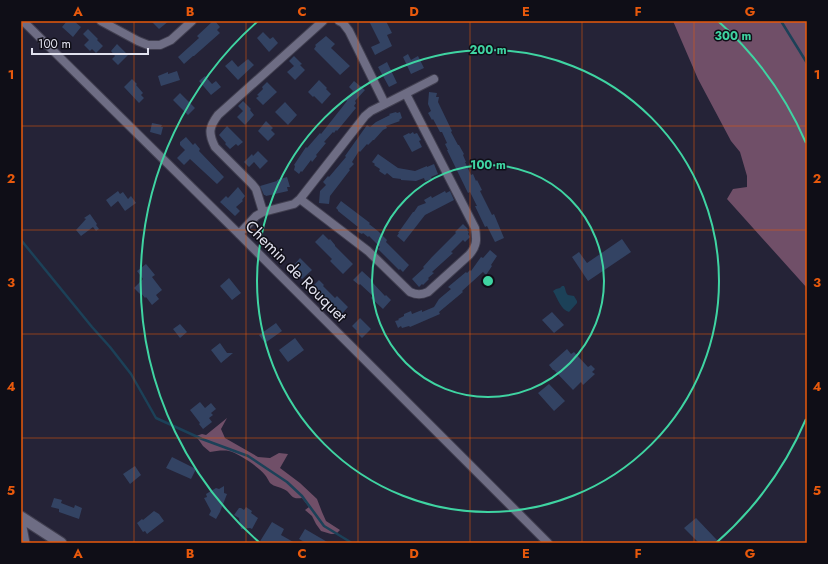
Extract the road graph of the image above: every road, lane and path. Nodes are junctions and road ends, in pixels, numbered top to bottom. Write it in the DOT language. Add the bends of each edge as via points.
graph roads {
  1 [pos="23,21"];
  2 [pos="102,21"];
  3 [pos="192,21"];
  4 [pos="323,21"];
  5 [pos="339,21"];
  6 [pos="434,79"];
  7 [pos="406,94"];
  8 [pos="385,104"];
  9 [pos="300,198"];
  10 [pos="263,212"];
  11 [pos="239,234"];
  12 [pos="21,517"];
  13 [pos="21,527"];
  14 [pos="47,539"];
  15 [pos="24,543"];
  16 [pos="61,543"];
  17 [pos="548,543"];
  1 -- 11 [label="street, Chemin de Rouquet"];
  2 -- 3 [label="street" via="148,45 160,45 171,40"];
  4 -- 10 [label="street" via="212,123 211,140 256,189"];
  5 -- 8 [label="street" via="349,31"];
  6 -- 7 [label="street"];
  7 -- 8 [label="street"];
  7 -- 9 [label="street" via="475,228 476,244 469,255 428,292 415,295 368,251"];
  8 -- 9 [label="street" via="365,116"];
  9 -- 10 [label="street" via="294,204"];
  10 -- 11 [label="street"];
  11 -- 17 [label="street, Chemin de Rouquet"];
  12 -- 14 [label="street"];
  13 -- 15 [label="street"];
  14 -- 16 [label="street"];
}
